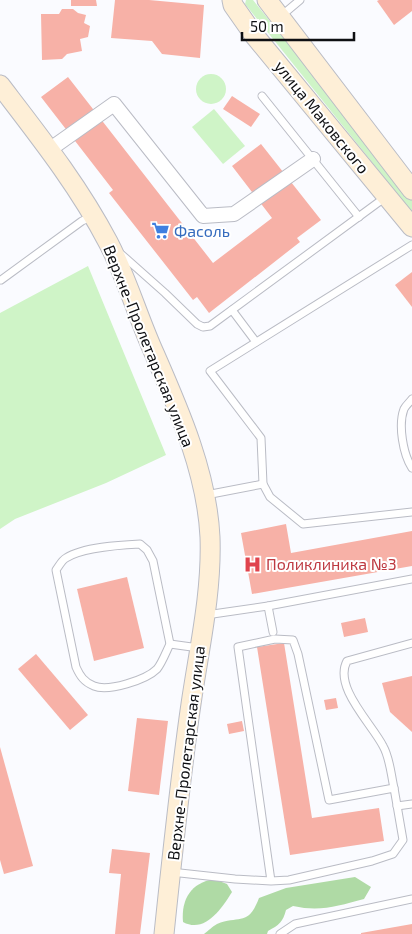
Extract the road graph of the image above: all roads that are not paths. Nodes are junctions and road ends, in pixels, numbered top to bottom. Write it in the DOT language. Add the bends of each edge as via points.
graph roads {
  1 [pos="267,0"];
  2 [pos="300,0"];
  3 [pos="234,2"];
  4 [pos="280,17"];
  5 [pos="0,85"];
  6 [pos="262,96"];
  7 [pos="49,150"];
  8 [pos="313,159"];
  9 [pos="412,190"];
  10 [pos="387,196"];
  11 [pos="93,216"];
  12 [pos="359,217"];
  13 [pos="412,227"];
  14 [pos="109,244"];
  15 [pos="412,245"];
  16 [pos="1,280"];
  17 [pos="232,310"];
  18 [pos="256,342"];
  19 [pos="412,399"];
  20 [pos="412,468"];
  21 [pos="263,484"];
  22 [pos="206,496"];
  23 [pos="412,512"];
  24 [pos="412,579"];
  25 [pos="268,606"];
  26 [pos="205,616"];
  27 [pos="273,632"];
  28 [pos="412,643"];
  29 [pos="170,644"];
  30 [pos="199,648"];
  31 [pos="394,788"];
  32 [pos="412,804"];
  33 [pos="397,806"];
  34 [pos="170,872"];
  35 [pos="271,881"];
  36 [pos="412,899"];
  37 [pos="283,933"];
  38 [pos="164,934"];
  1 -- 4 [label="street, улица Маковского"];
  2 -- 4 [label="lane"];
  3 -- 10 [label="street, улица Маковского" via="254,35"];
  4 -- 9 [label="street, улица Маковского"];
  5 -- 7 [label="street, Верхне-Пролетарская улица"];
  6 -- 8 [label="lane"];
  7 -- 8 [label="street" via="114,104 203,216 234,214"];
  7 -- 11 [label="street, Верхне-Пролетарская улица"];
  8 -- 12 [label="lane"];
  10 -- 12 [label="lane"];
  10 -- 13 [label="street, улица Маковского"];
  11 -- 14 [label="street, Верхне-Пролетарская улица"];
  11 -- 16 [label="lane"];
  12 -- 17 [label="lane"];
  14 -- 17 [label="lane" via="197,324 210,326"];
  14 -- 22 [label="street, Верхне-Пролетарская улица" via="180,414"];
  15 -- 18 [label="lane"];
  17 -- 18 [label="lane"];
  18 -- 21 [label="lane" via="210,371 261,438"];
  19 -- 20 [label="lane" via="405,408 401,432 407,461"];
  21 -- 22 [label="lane"];
  21 -- 23 [label="lane" via="270,497 303,524"];
  22 -- 26 [label="street, Верхне-Пролетарская улица" via="210,567"];
  24 -- 25 [label="lane"];
  25 -- 26 [label="lane"];
  25 -- 27 [label="lane"];
  26 -- 30 [label="street, Верхне-Пролетарская улица"];
  28 -- 31 [label="lane" via="359,656 347,661 344,667 351,698 384,748"];
  29 -- 29 [label="lane" via="157,669 134,682 105,688 81,678 56,570 65,558 80,552 140,544 152,561"];
  29 -- 30 [label="lane"];
  30 -- 34 [label="street, Верхне-Пролетарская улица"];
  31 -- 33 [label="lane"];
  31 -- 35 [label="lane" via="329,800 293,640 275,638 238,647"];
  32 -- 33 [label="lane"];
  33 -- 35 [label="lane" via="403,840 393,854 289,880"];
  34 -- 35 [label="lane"];
  34 -- 38 [label="street, Верхне-Пролетарская улица"];
  36 -- 37 [label="lane" via="295,924"];
}
